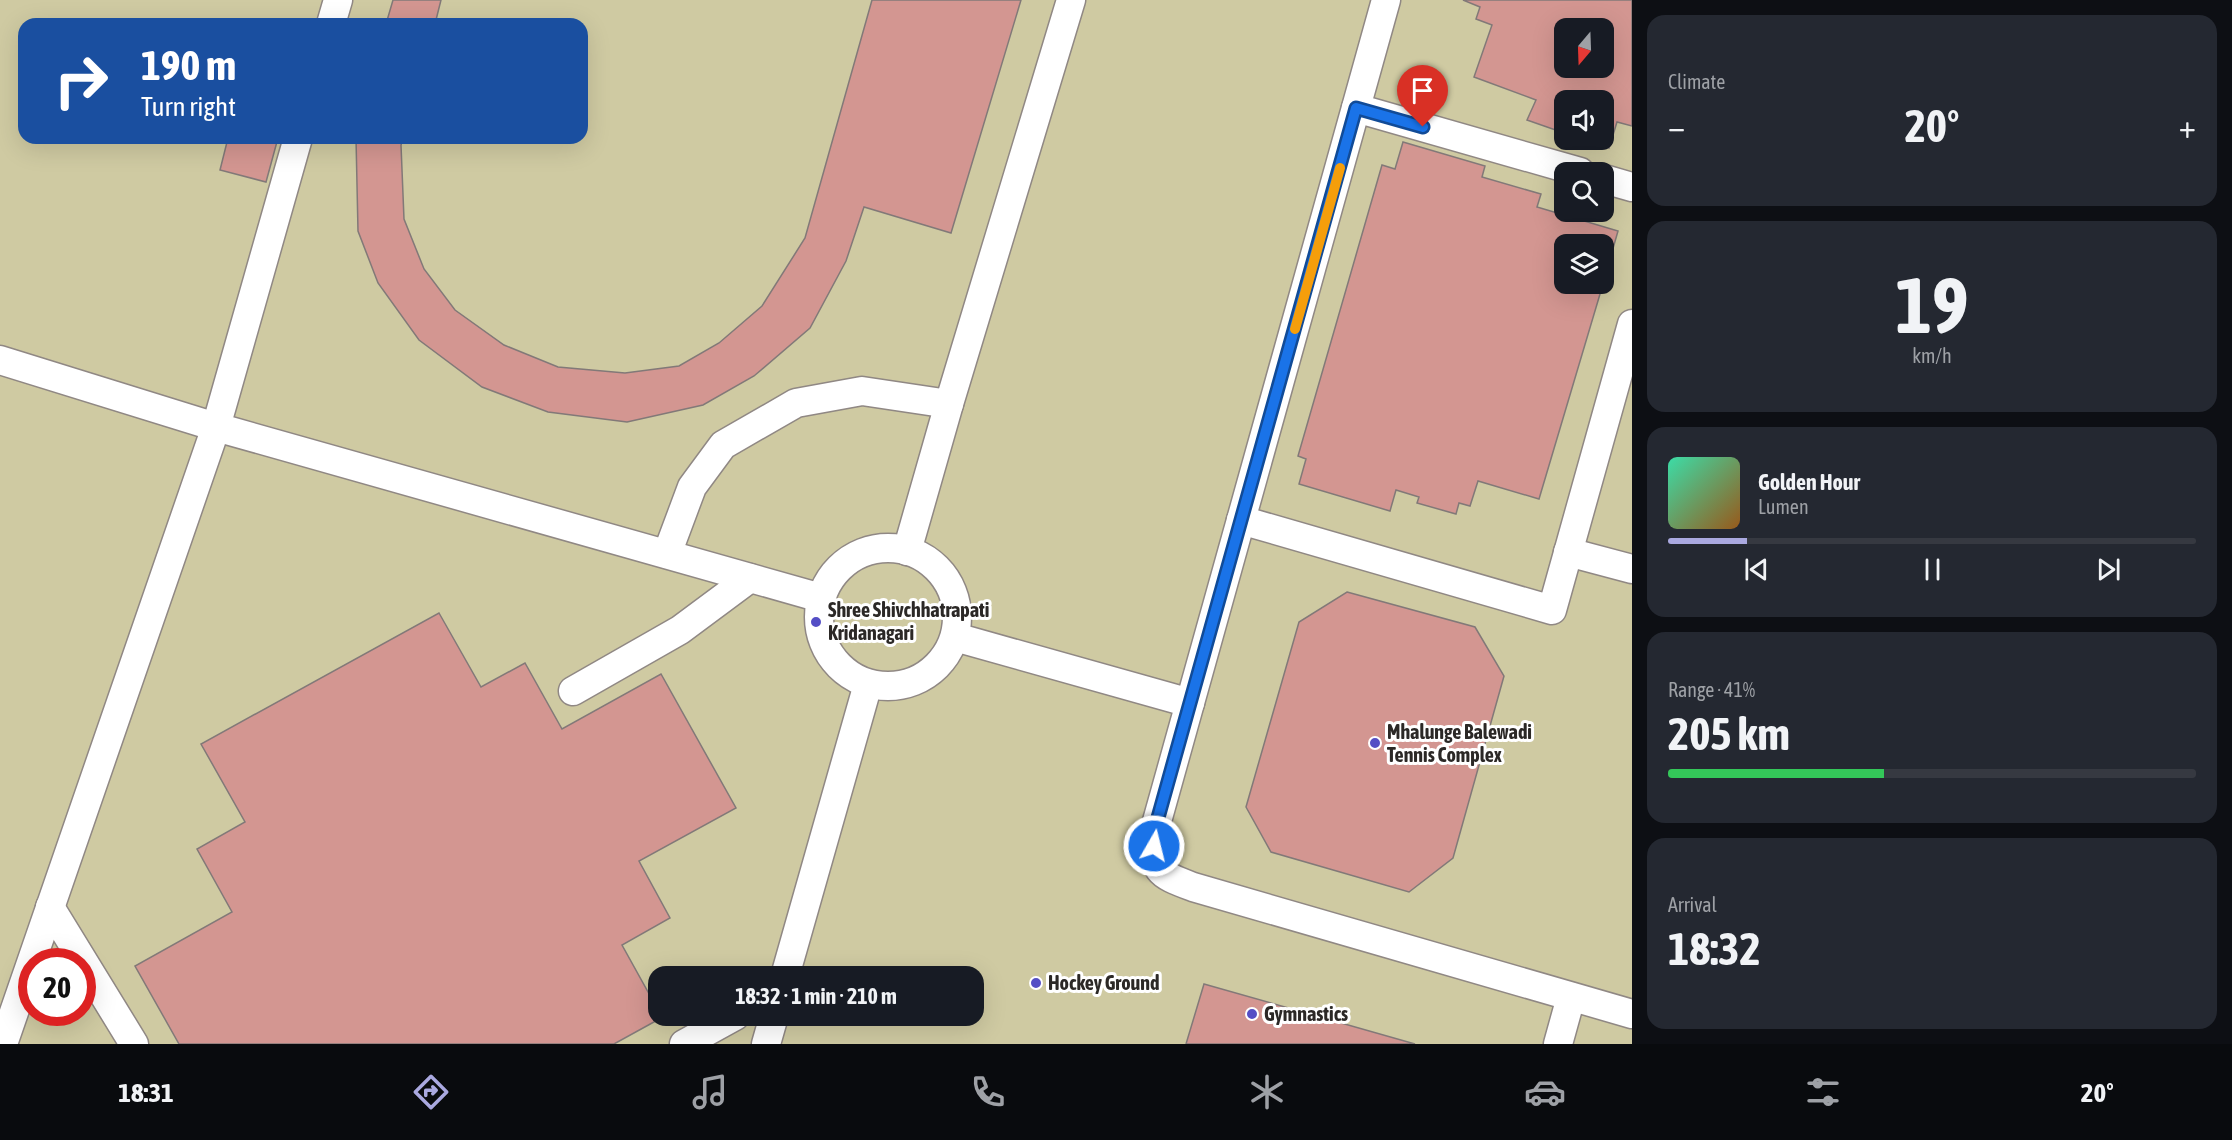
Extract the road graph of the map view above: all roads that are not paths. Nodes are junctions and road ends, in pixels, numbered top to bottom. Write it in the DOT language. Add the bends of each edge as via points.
graph roads {
  1 [pos="338,0"];
  2 [pos="1071,0"];
  3 [pos="1386,0"];
  4 [pos="333,18"];
  5 [pos="1356,108"];
  6 [pos="296,144"];
  7 [pos="1554,165"];
  8 [pos="1614,182"];
  9 [pos="1632,187"];
  10 [pos="1632,324"];
  11 [pos="0,360"];
  12 [pos="949,404"];
  13 [pos="216,427"];
  14 [pos="1241,520"];
  15 [pos="908,551"];
  16 [pos="1568,552"];
  17 [pos="668,555"];
  18 [pos="1632,569"];
  19 [pos="750,578"];
  20 [pos="821,598"];
  21 [pos="955,637"];
  22 [pos="868,684"];
  23 [pos="573,691"];
  24 [pos="1190,703"];
  25 [pos="50,907"];
  26 [pos="788,966"];
  27 [pos="1571,997"];
  28 [pos="1632,1014"];
  29 [pos="717,1026"];
  30 [pos="771,1026"];
  31 [pos="3,1044"];
  32 [pos="134,1044"];
  33 [pos="684,1044"];
  34 [pos="766,1044"];
  35 [pos="1558,1044"];
  1 -- 4 [label="lane"];
  2 -- 12 [label="lane"];
  3 -- 5 [label="lane"];
  5 -- 7 [label="lane"];
  5 -- 14 [label="lane"];
  6 -- 13 [label="lane"];
  8 -- 9 [label="lane"];
  10 -- 16 [label="lane"];
  11 -- 13 [label="lane"];
  12 -- 15 [label="lane"];
  12 -- 17 [label="lane" via="862,391 796,403 723,446 692,487"];
  13 -- 17 [label="lane"];
  13 -- 25 [label="lane"];
  14 -- 16 [label="lane" via="1552,610"];
  14 -- 24 [label="lane"];
  15 -- 20 [label="lane" via="880,549 854,556 834,574"];
  15 -- 21 [label="lane" via="931,563 949,584 957,610"];
  16 -- 18 [label="lane"];
  17 -- 19 [label="lane"];
  19 -- 20 [label="lane"];
  19 -- 23 [label="lane" via="680,630"];
  20 -- 22 [label="lane" via="819,625 827,651 844,671"];
  21 -- 22 [label="lane" via="942,661 921,678 895,686"];
  21 -- 24 [label="lane"];
  22 -- 26 [label="lane"];
  24 -- 27 [label="lane" via="1154,832 1154,860 1166,877"];
  25 -- 31 [label="lane"];
  25 -- 32 [label="lane"];
  27 -- 28 [label="lane"];
  27 -- 35 [label="lane"];
  29 -- 33 [label="lane"];
  30 -- 34 [label="lane"];
}
